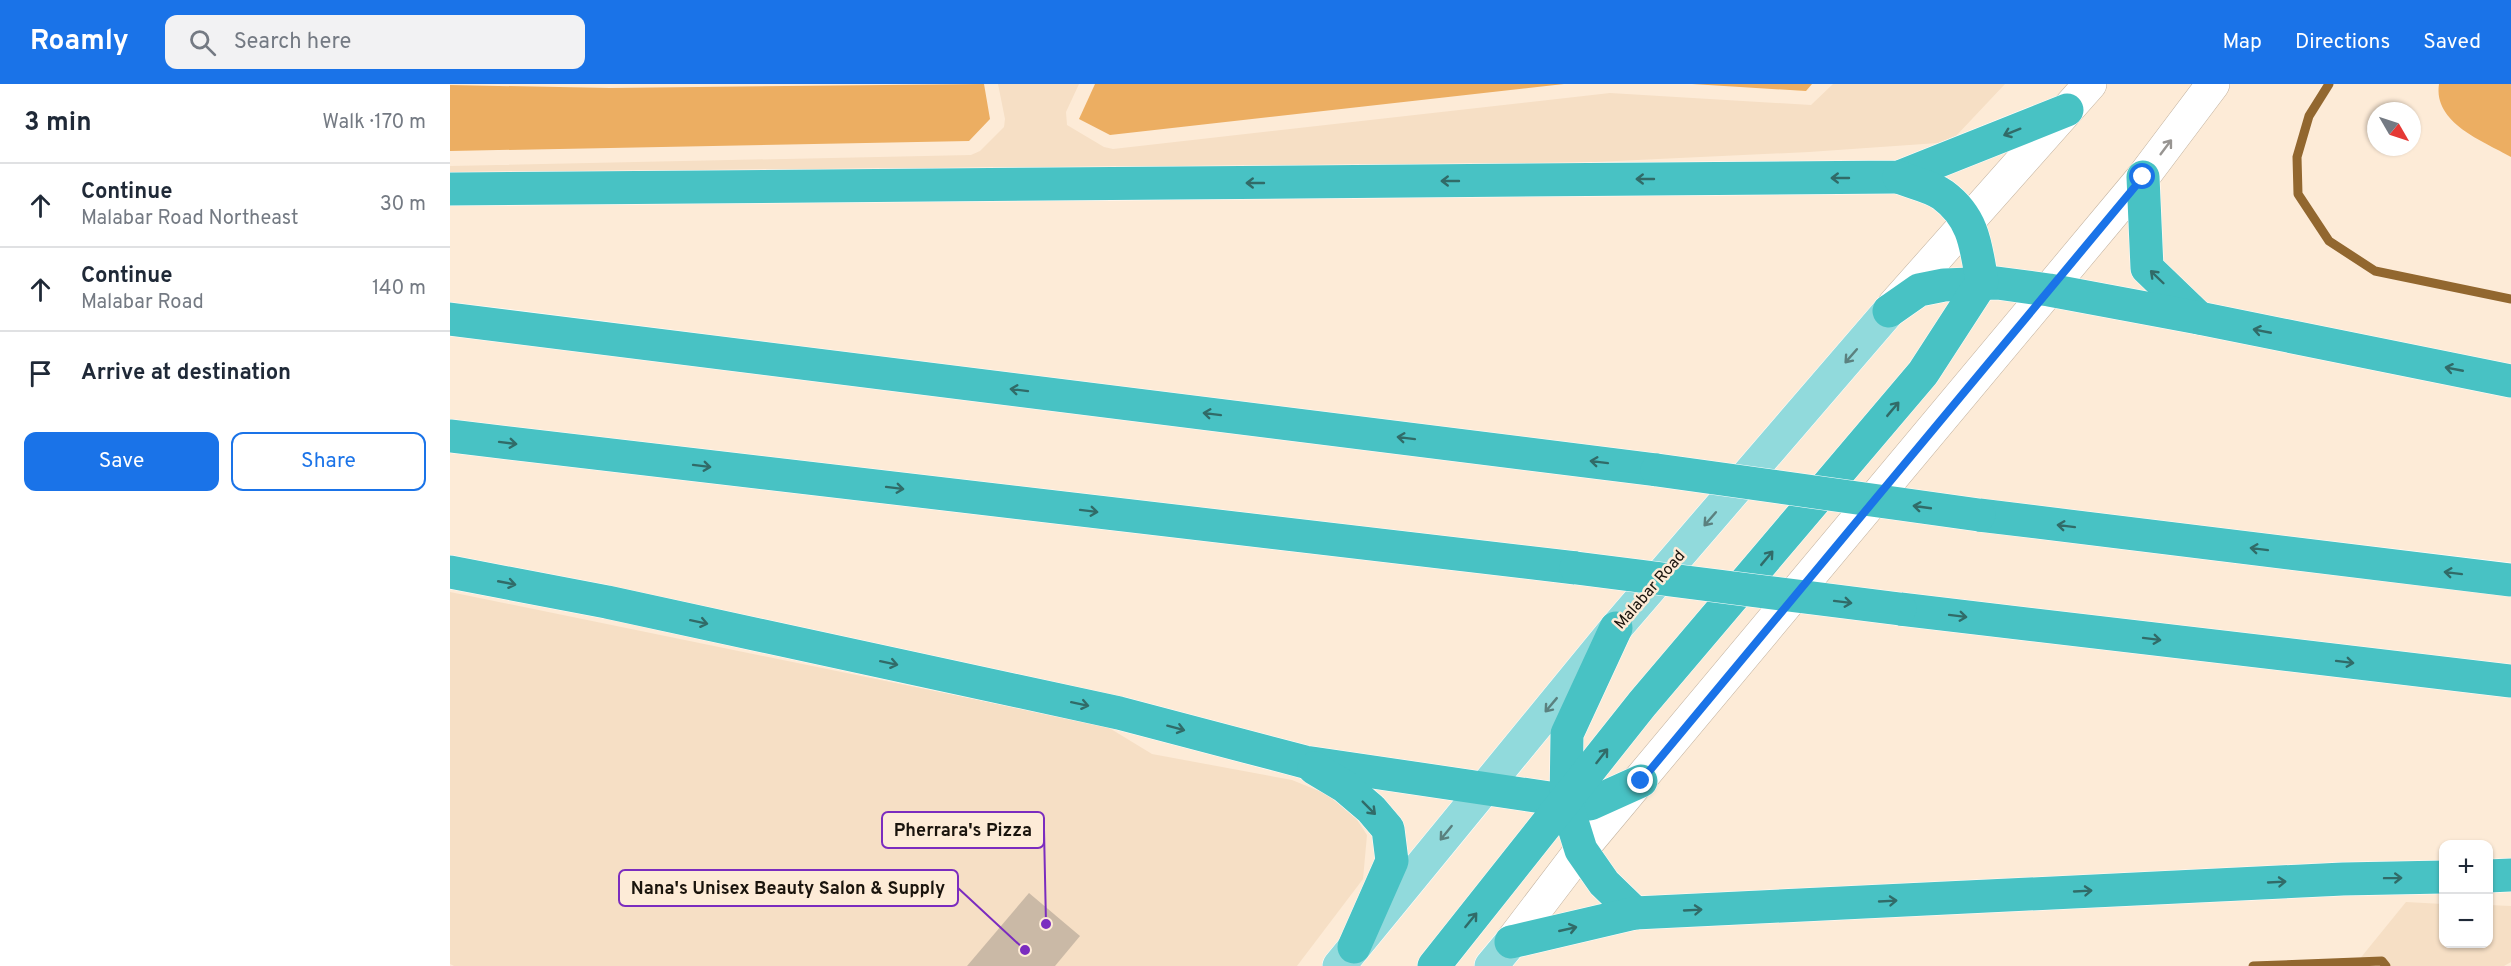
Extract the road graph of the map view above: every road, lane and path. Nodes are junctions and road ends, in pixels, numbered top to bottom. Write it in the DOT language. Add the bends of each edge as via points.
graph roads {
  1 [pos="2090,84"];
  2 [pos="2213,84"];
  3 [pos="2067,110"];
  4 [pos="1899,177"];
  5 [pos="2143,177"];
  6 [pos="450,189"];
  7 [pos="1968,220"];
  8 [pos="1982,282"];
  9 [pos="2049,290"];
  10 [pos="1889,311"];
  11 [pos="2199,318"];
  12 [pos="450,319"];
  13 [pos="2511,381"];
  14 [pos="450,436"];
  15 [pos="450,572"];
  16 [pos="2511,580"];
  17 [pos="1616,628"];
  18 [pos="2511,681"];
  19 [pos="1305,762"];
  20 [pos="1641,781"];
  21 [pos="1483,788"];
  22 [pos="1566,802"];
  23 [pos="1581,850"];
  24 [pos="2511,875"];
  25 [pos="2439,876"];
  26 [pos="2493,876"];
  27 [pos="1635,913"];
  28 [pos="1501,954"];
  29 [pos="1346,956"];
  30 [pos="1434,966"];
  1 -- 3 [label="main road, Malabar Road"];
  5 -- 2 [label="main road, one-way"];
  3 -- 4 [label="highway, one-way"];
  3 -- 7 [label="main road, Malabar Road"];
  4 -- 6 [label="highway, one-way"];
  4 -- 7 [label="highway" via="1942,194"];
  5 -- 9 [label="main road"];
  11 -- 5 [label="highway, one-way" via="2147,268"];
  7 -- 8 [label="highway"];
  7 -- 10 [label="main road, Malabar Road"];
  8 -- 9 [label="highway"];
  8 -- 10 [label="highway" via="1919,290"];
  22 -- 8 [label="highway, one-way" via="1642,705 1923,373"];
  9 -- 11 [label="highway"];
  9 -- 20 [label="main road"];
  10 -- 17 [label="main road, Malabar Road, one-way"];
  13 -- 11 [label="highway, one-way"];
  16 -- 12 [label="highway, one-way, bridge"];
  14 -- 18 [label="highway, one-way, bridge"];
  15 -- 19 [label="highway, one-way" via="607,602 1119,713"];
  17 -- 21 [label="main road, Malabar Road, one-way"];
  17 -- 22 [label="highway" via="1568,734"];
  19 -- 21 [label="highway"];
  19 -- 29 [label="highway, one-way" via="1344,786 1388,829 1392,861"];
  20 -- 22 [label="highway" via="1590,804"];
  20 -- 23 [label="main road"];
  21 -- 22 [label="highway"];
  21 -- 29 [label="main road, Malabar Road, one-way"];
  22 -- 23 [label="highway"];
  30 -- 22 [label="highway, one-way"];
  23 -- 27 [label="highway" via="1604,883"];
  23 -- 28 [label="main road"];
  24 -- 26 [label="highway"];
  27 -- 25 [label="highway, one-way"];
  28 -- 27 [label="highway, one-way"];
}
